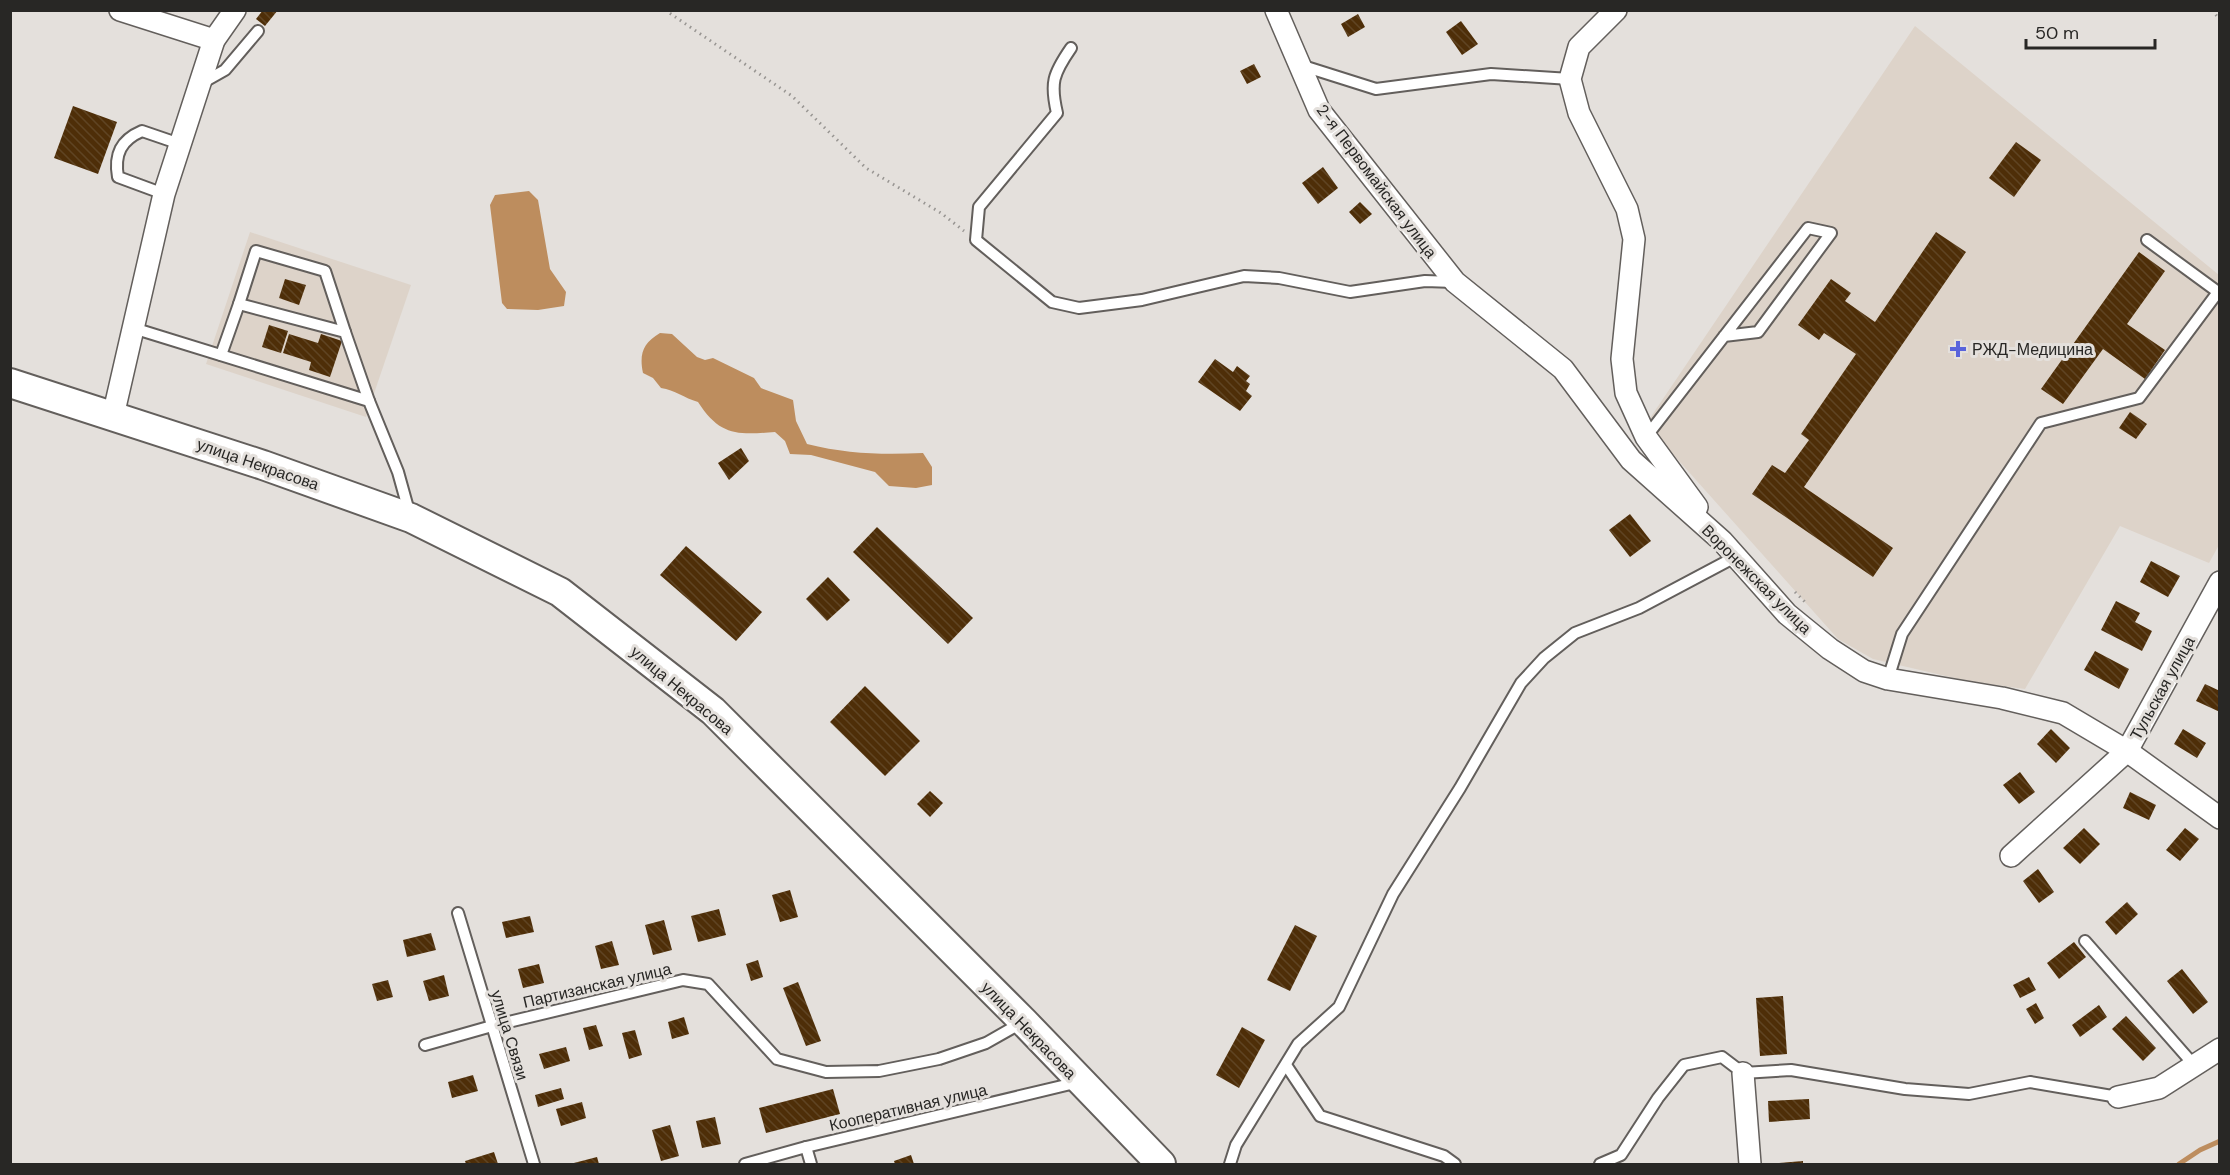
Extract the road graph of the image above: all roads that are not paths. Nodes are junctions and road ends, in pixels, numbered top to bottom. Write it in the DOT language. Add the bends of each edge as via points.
graph roads {
  1 [pos="120,10"];
  2 [pos="235,10"];
  3 [pos="1276,10"];
  4 [pos="1616,10"];
  5 [pos="258,31"];
  6 [pos="214,40"];
  7 [pos="1071,48"];
  8 [pos="1300,65"];
  9 [pos="1570,79"];
  10 [pos="200,85"];
  11 [pos="180,144"];
  12 [pos="164,194"];
  13 [pos="2147,240"];
  14 [pos="1455,282"];
  15 [pos="239,304"];
  16 [pos="133,328"];
  17 [pos="345,332"];
  18 [pos="1724,336"];
  19 [pos="221,355"];
  20 [pos="10,383"];
  21 [pos="369,401"];
  22 [pos="113,416"];
  23 [pos="1646,437"];
  24 [pos="411,518"];
  25 [pos="1730,549"];
  26 [pos="2220,582"];
  27 [pos="1888,679"];
  28 [pos="2127,751"];
  29 [pos="2220,818"];
  30 [pos="2011,856"];
  31 [pos="458,913"];
  32 [pos="2085,940"];
  33 [pos="1024,1022"];
  34 [pos="492,1026"];
  35 [pos="425,1045"];
  36 [pos="2220,1049"];
  37 [pos="1286,1065"];
  38 [pos="2194,1065"];
  39 [pos="1743,1073"];
  40 [pos="1079,1082"];
  41 [pos="2118,1097"];
  42 [pos="806,1147"];
  43 [pos="534,1164"];
  44 [pos="745,1164"];
  45 [pos="811,1164"];
  46 [pos="1161,1164"];
  47 [pos="1230,1164"];
  48 [pos="1455,1164"];
  49 [pos="1599,1164"];
  50 [pos="1750,1164"];
  1 -- 6 [label="street"];
  2 -- 6 [label="street"];
  3 -- 8 [label="street, 2-я Первомайская улица"];
  4 -- 9 [label="street" via="1579,47"];
  5 -- 10 [label="lane" via="225,70"];
  6 -- 10 [label="street"];
  7 -- 14 [label="lane" via="1055,72 1053,94 1057,113 979,207 976,240 1052,302 1079,308 1142,300 1244,276 1278,278 1350,292 1425,281"];
  8 -- 9 [label="lane" via="1376,89 1491,74"];
  8 -- 14 [label="street, 2-я Первомайская улица" via="1319,110"];
  9 -- 23 [label="street" via="1579,113 1627,209 1634,239 1622,359 1626,393"];
  10 -- 11 [label="street"];
  11 -- 12 [label="street"];
  11 -- 12 [label="lane" via="142,131 127,138 115,162 118,177"];
  12 -- 16 [label="street"];
  13 -- 27 [label="lane" via="2218,292 2139,398 2041,423 1902,634"];
  14 -- 25 [label="street, Воронежская улица" via="1563,369 1631,460"];
  15 -- 17 [label="lane"];
  15 -- 17 [label="lane" via="256,251 325,271"];
  15 -- 19 [label="lane"];
  16 -- 19 [label="lane"];
  16 -- 22 [label="street"];
  17 -- 21 [label="lane"];
  18 -- 18 [label="lane" via="1808,228 1831,233 1758,332"];
  18 -- 23 [label="lane"];
  19 -- 21 [label="lane"];
  20 -- 22 [label="main road, улица Некрасова"];
  21 -- 24 [label="lane" via="398,472"];
  22 -- 24 [label="main road, улица Некрасова"];
  23 -- 25 [label="street"];
  24 -- 33 [label="main road, улица Некрасова" via="560,592 713,711"];
  25 -- 27 [label="street, Воронежская улица" via="1787,614 1864,671"];
  25 -- 37 [label="lane" via="1639,608 1575,633 1521,683 1393,894 1339,1007 1298,1044"];
  26 -- 28 [label="street, Тульская улица"];
  27 -- 28 [label="street, Воронежская улица" via="2064,713"];
  28 -- 29 [label="street, Воронежская улица"];
  28 -- 30 [label="street, Тульская улица"];
  31 -- 34 [label="lane, улица Связи"];
  32 -- 38 [label="lane"];
  33 -- 34 [label="lane, Партизанская улица" via="986,1043 939,1059 879,1071 826,1071 777,1059 708,984 683,980"];
  33 -- 40 [label="main road, улица Некрасова"];
  34 -- 35 [label="lane, Партизанская улица"];
  34 -- 43 [label="lane, улица Связи"];
  36 -- 38 [label="street"];
  37 -- 47 [label="lane" via="1236,1145"];
  37 -- 48 [label="lane" via="1320,1116 1444,1156"];
  38 -- 41 [label="street" via="2159,1088"];
  39 -- 41 [label="lane" via="1791,1070 1905,1089 1969,1094 2030,1082"];
  39 -- 49 [label="lane" via="1722,1057 1684,1065 1620,1155"];
  39 -- 50 [label="street"];
  40 -- 42 [label="lane, Кооперативная улица"];
  40 -- 46 [label="main road, улица Некрасова"];
  42 -- 44 [label="lane, Кооперативная улица"];
  42 -- 45 [label="lane"];
}
